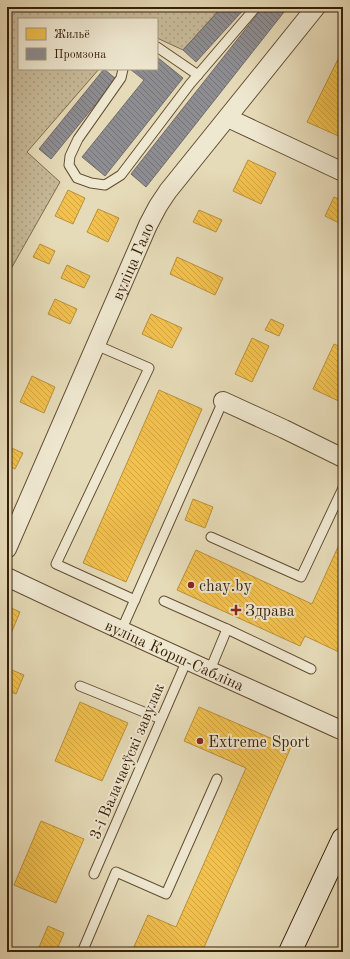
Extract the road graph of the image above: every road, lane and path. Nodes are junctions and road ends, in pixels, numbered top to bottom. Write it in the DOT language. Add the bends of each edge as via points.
graph roads {
  1 [pos="256,7"];
  2 [pos="316,7"];
  3 [pos="158,48"];
  4 [pos="123,70"];
  5 [pos="198,74"];
  6 [pos="228,118"];
  7 [pos="343,172"];
  8 [pos="96,345"];
  9 [pos="223,401"];
  10 [pos="343,458"];
  11 [pos="343,488"];
  12 [pos="211,537"];
  13 [pos="7,549"];
  14 [pos="7,577"];
  15 [pos="135,600"];
  16 [pos="164,601"];
  17 [pos="227,629"];
  18 [pos="121,631"];
  19 [pos="187,660"];
  20 [pos="311,669"];
  21 [pos="210,670"];
  22 [pos="80,686"];
  23 [pos="161,719"];
  24 [pos="343,731"];
  25 [pos="217,779"];
  26 [pos="343,839"];
  27 [pos="94,874"];
  28 [pos="87,952"];
  29 [pos="290,952"];
  1 -- 5 [label="lane"];
  2 -- 6 [label="street, вуліца Гало"];
  3 -- 5 [label="lane"];
  4 -- 5 [label="lane" via="122,78 78,139 70,156 69,165 77,178 90,183 105,185 122,175"];
  6 -- 7 [label="street"];
  6 -- 8 [label="street, вуліца Гало" via="158,206"];
  8 -- 13 [label="street, вуліца Гало"];
  8 -- 15 [label="lane" via="149,368 56,564"];
  9 -- 10 [label="street"];
  9 -- 15 [label="lane"];
  11 -- 12 [label="lane" via="301,577"];
  14 -- 18 [label="street, вуліца Корш-Сабліна"];
  15 -- 18 [label="lane"];
  16 -- 17 [label="lane"];
  17 -- 20 [label="lane"];
  17 -- 21 [label="lane"];
  18 -- 19 [label="street, вуліца Корш-Сабліна"];
  19 -- 21 [label="street, вуліца Корш-Сабліна"];
  19 -- 23 [label="lane, 3-і Валачаеўскі завулак"];
  21 -- 24 [label="street, вуліца Корш-Сабліна"];
  22 -- 23 [label="lane"];
  23 -- 27 [label="lane, 3-і Валачаеўскі завулак"];
  25 -- 28 [label="lane" via="166,894 116,872 83,950"];
  26 -- 29 [label="main road"];
}
